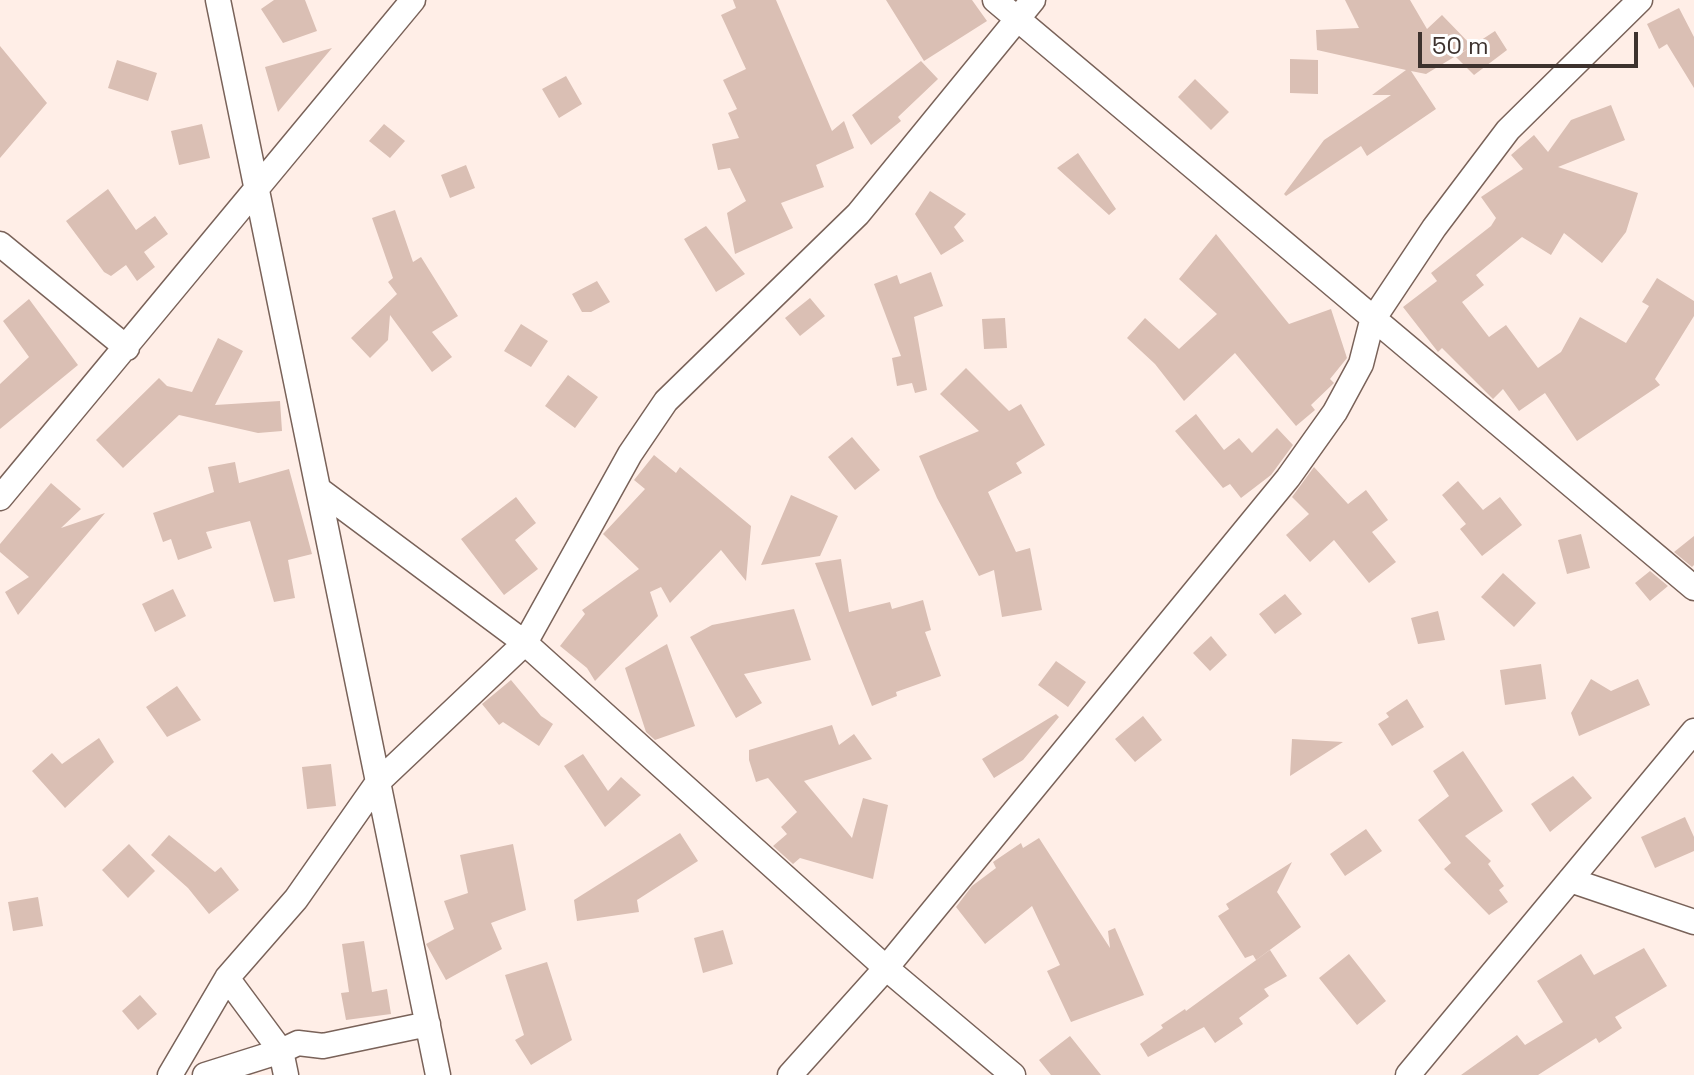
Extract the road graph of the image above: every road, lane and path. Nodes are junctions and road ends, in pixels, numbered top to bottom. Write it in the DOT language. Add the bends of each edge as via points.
graph roads {
  1 [pos="218,0"];
  2 [pos="413,0"];
  3 [pos="995,0"];
  4 [pos="1640,0"];
  5 [pos="1026,10"];
  6 [pos="256,189"];
  7 [pos="0,244"];
  8 [pos="1372,321"];
  9 [pos="127,348"];
  10 [pos="321,491"];
  11 [pos="0,498"];
  12 [pos="1694,588"];
  13 [pos="525,643"];
  14 [pos="1694,731"];
  15 [pos="378,782"];
  16 [pos="1570,880"];
  17 [pos="1694,922"];
  18 [pos="886,968"];
  19 [pos="227,978"];
  20 [pos="428,1024"];
  21 [pos="281,1051"];
  22 [pos="170,1075"];
  23 [pos="205,1075"];
  24 [pos="286,1075"];
  25 [pos="438,1075"];
  26 [pos="790,1075"];
  27 [pos="1013,1075"];
  28 [pos="1408,1075"];
  1 -- 6 [label="street"];
  2 -- 6 [label="street"];
  3 -- 5 [label="street"];
  4 -- 8 [label="street" via="1508,130"];
  5 -- 8 [label="street"];
  5 -- 13 [label="street" via="858,214 666,401 630,454"];
  6 -- 9 [label="street"];
  6 -- 10 [label="street"];
  7 -- 9 [label="street"];
  8 -- 12 [label="street"];
  8 -- 18 [label="street" via="1361,364 1288,478"];
  9 -- 11 [label="street"];
  10 -- 13 [label="street"];
  10 -- 15 [label="street"];
  13 -- 15 [label="street"];
  13 -- 18 [label="street"];
  14 -- 16 [label="street"];
  15 -- 19 [label="street" via="296,899"];
  15 -- 20 [label="street"];
  16 -- 17 [label="street"];
  16 -- 28 [label="street"];
  18 -- 26 [label="street"];
  18 -- 27 [label="street"];
  19 -- 21 [label="street"];
  19 -- 22 [label="street"];
  20 -- 21 [label="street" via="323,1046 298,1043"];
  20 -- 25 [label="street"];
  21 -- 23 [label="street"];
  21 -- 24 [label="street"];
}
